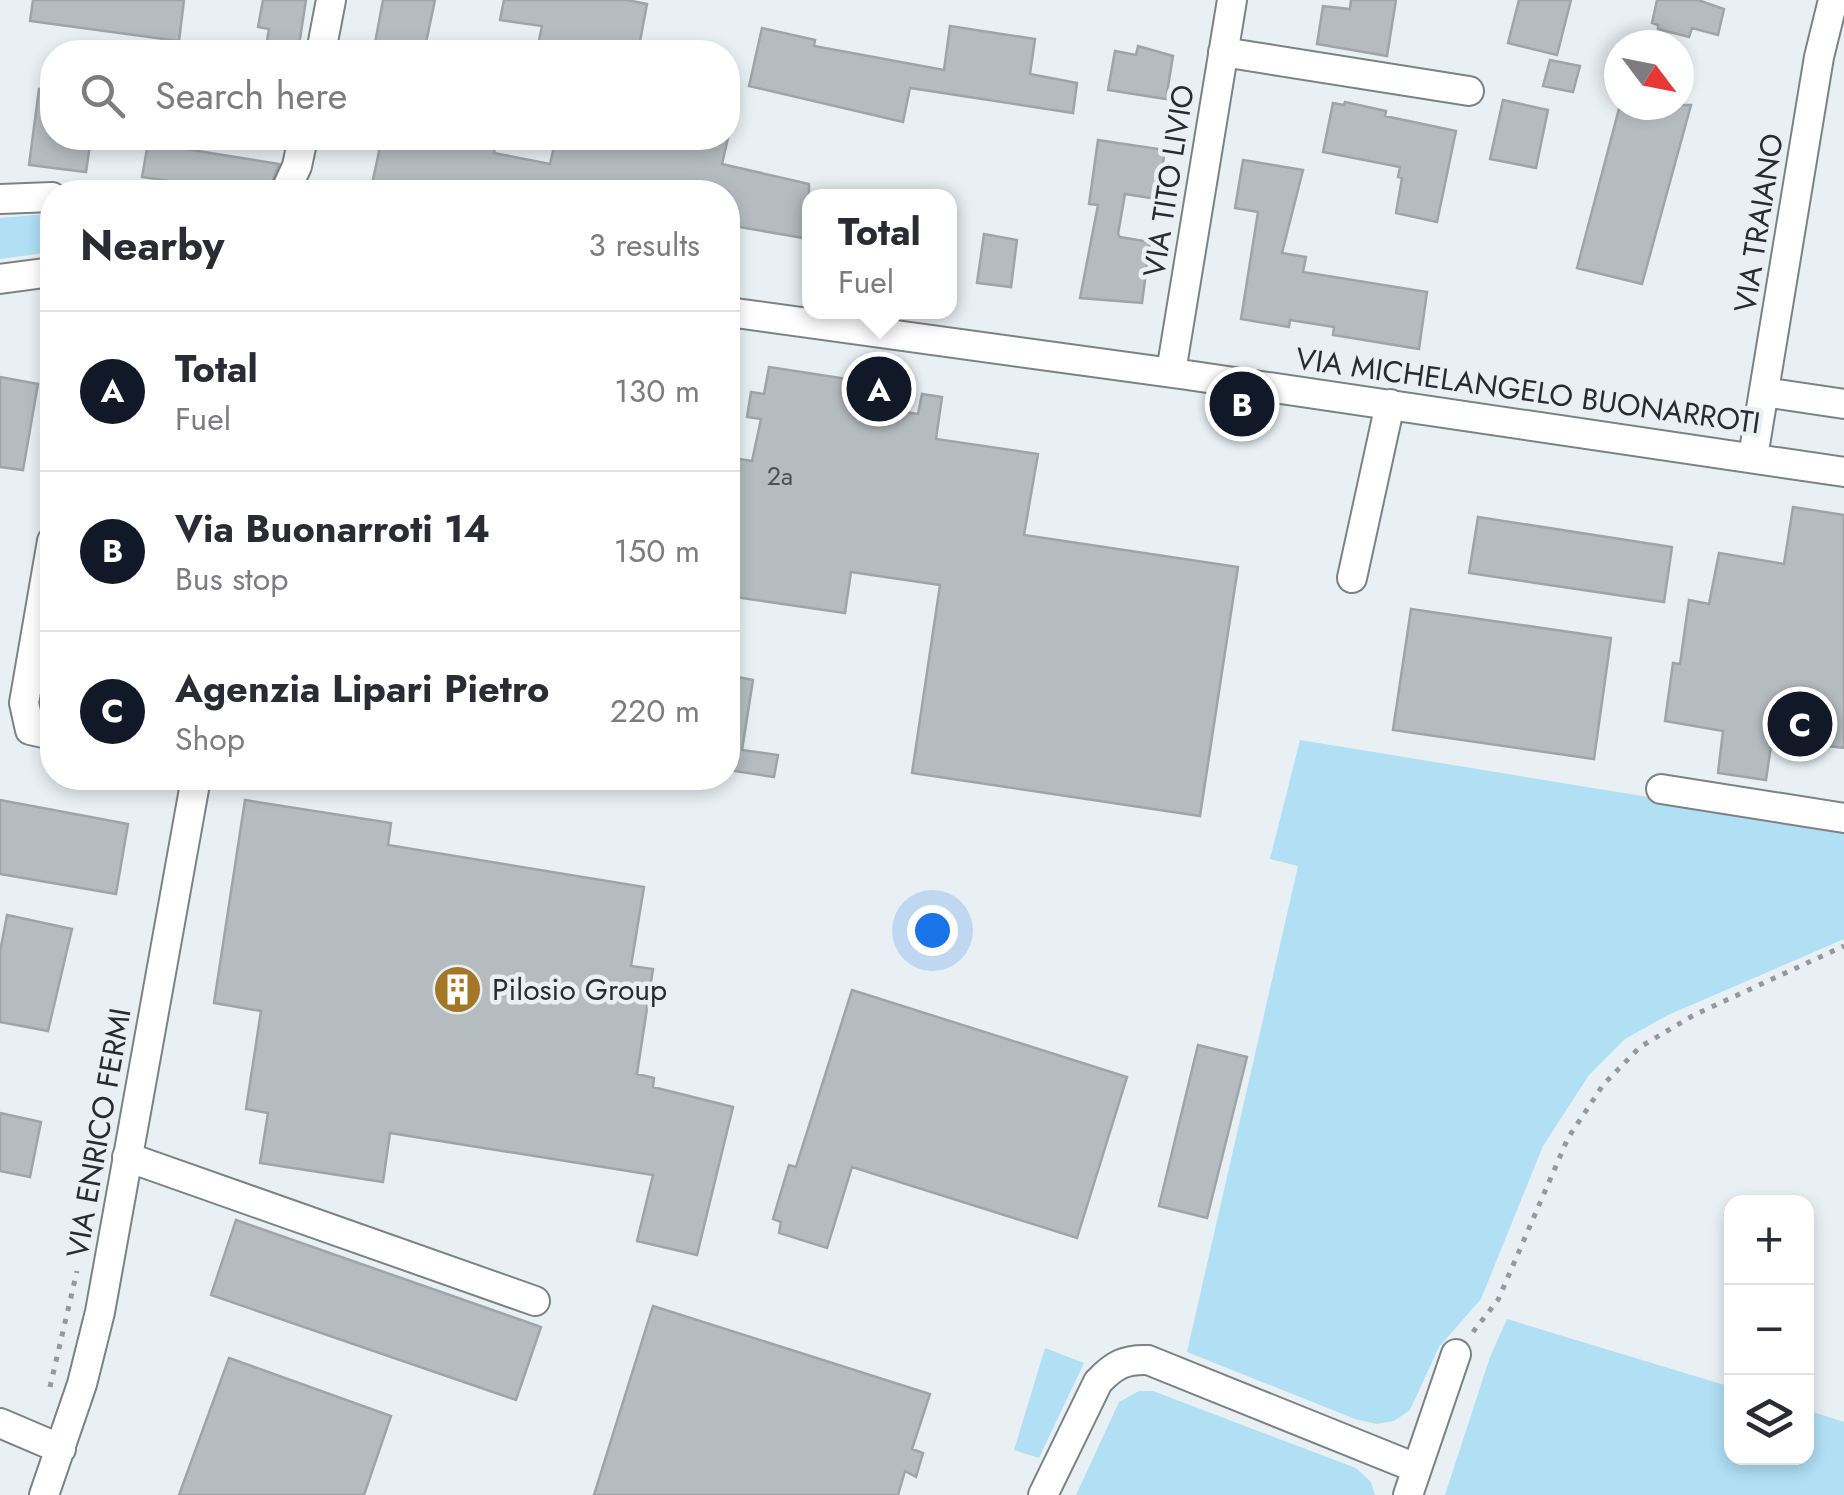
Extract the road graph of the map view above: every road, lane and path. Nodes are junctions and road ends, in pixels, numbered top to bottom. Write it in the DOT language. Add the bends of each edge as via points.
graph roads {
  1 [pos="331,0"];
  2 [pos="1232,0"];
  3 [pos="1833,0"];
  4 [pos="323,40"];
  5 [pos="1223,52"];
  6 [pos="1469,91"];
  7 [pos="302,150"];
  8 [pos="299,179"];
  9 [pos="40,198"];
  10 [pos="0,199"];
  11 [pos="40,274"];
  12 [pos="0,279"];
  13 [pos="740,314"];
  14 [pos="1171,372"];
  15 [pos="1764,392"];
  16 [pos="1390,404"];
  17 [pos="1844,404"];
  18 [pos="1753,456"];
  19 [pos="1844,472"];
  20 [pos="1352,578"];
  21 [pos="40,611"];
  22 [pos="40,733"];
  23 [pos="1660,789"];
  24 [pos="194,790"];
  25 [pos="1844,818"];
  26 [pos="1844,946"];
  27 [pos="127,1157"];
  28 [pos="535,1302"];
  29 [pos="1456,1354"];
  30 [pos="0,1424"];
  31 [pos="61,1448"];
  32 [pos="1412,1482"];
  33 [pos="44,1495"];
  34 [pos="1043,1495"];
  1 -- 4 [label="street"];
  2 -- 5 [label="street, VIA TITO LIVIO"];
  3 -- 15 [label="street, VIA TRAIANO"];
  5 -- 6 [label="street"];
  5 -- 14 [label="street, VIA TITO LIVIO"];
  7 -- 8 [label="street"];
  9 -- 10 [label="street"];
  11 -- 12 [label="street"];
  13 -- 14 [label="street, VIA MICHELANGELO BUONARROTI"];
  14 -- 16 [label="street, VIA MICHELANGELO BUONARROTI"];
  15 -- 17 [label="street"];
  15 -- 18 [label="street, VIA TRAIANO"];
  16 -- 18 [label="street, VIA MICHELANGELO BUONARROTI"];
  16 -- 20 [label="street"];
  18 -- 19 [label="street, VIA MICHELANGELO BUONARROTI"];
  21 -- 22 [label="street" via="24,704 30,730"];
  23 -- 25 [label="street"];
  24 -- 27 [label="street, VIA ENRICO FERMI"];
  26 -- 29 [label="path" via="1694,1015 1640,1047 1602,1085 1568,1138 1498,1300"];
  27 -- 28 [label="street"];
  27 -- 31 [label="street, VIA ENRICO FERMI" via="100,1312"];
  29 -- 32 [label="street"];
  30 -- 31 [label="street"];
  31 -- 33 [label="street, VIA ENRICO FERMI"];
  32 -- 34 [label="street" via="1148,1360 1121,1362 1098,1382"];
}
